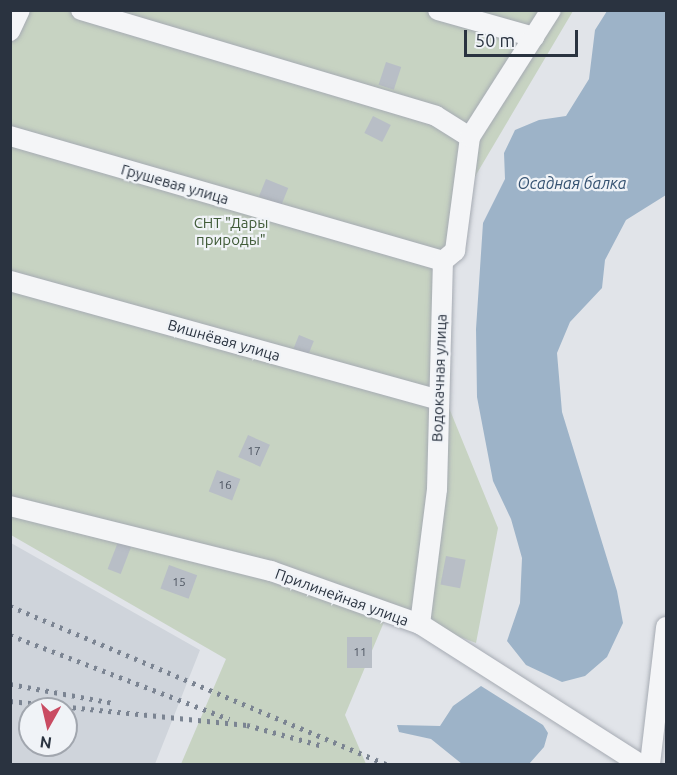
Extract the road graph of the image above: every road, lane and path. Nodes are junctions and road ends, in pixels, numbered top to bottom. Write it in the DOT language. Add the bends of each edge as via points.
graph roads {
  1 [pos="20,10"];
  2 [pos="81,10"];
  3 [pos="438,10"];
  4 [pos="550,10"];
  5 [pos="10,31"];
  6 [pos="534,37"];
  7 [pos="10,136"];
  8 [pos="470,137"];
  9 [pos="443,261"];
  10 [pos="10,281"];
  11 [pos="438,400"];
  12 [pos="10,506"];
  13 [pos="420,624"];
  14 [pos="666,627"];
  15 [pos="664,677"];
  16 [pos="640,765"];
  17 [pos="650,765"];
  1 -- 5 [label="street"];
  2 -- 8 [label="street" via="436,116"];
  3 -- 6 [label="street"];
  4 -- 6 [label="street, Водокачная улица"];
  6 -- 8 [label="street, Водокачная улица"];
  7 -- 9 [label="street, Грушевая улица"];
  8 -- 9 [label="street, Водокачная улица" via="455,251"];
  9 -- 11 [label="street, Водокачная улица"];
  10 -- 11 [label="street, Вишнёвая улица"];
  11 -- 13 [label="street, Водокачная улица" via="437,489"];
  12 -- 13 [label="street, Прилинейная улица" via="271,571"];
  13 -- 16 [label="street, Прилинейная улица"];
  14 -- 15 [label="street"];
  15 -- 17 [label="street"];
}
